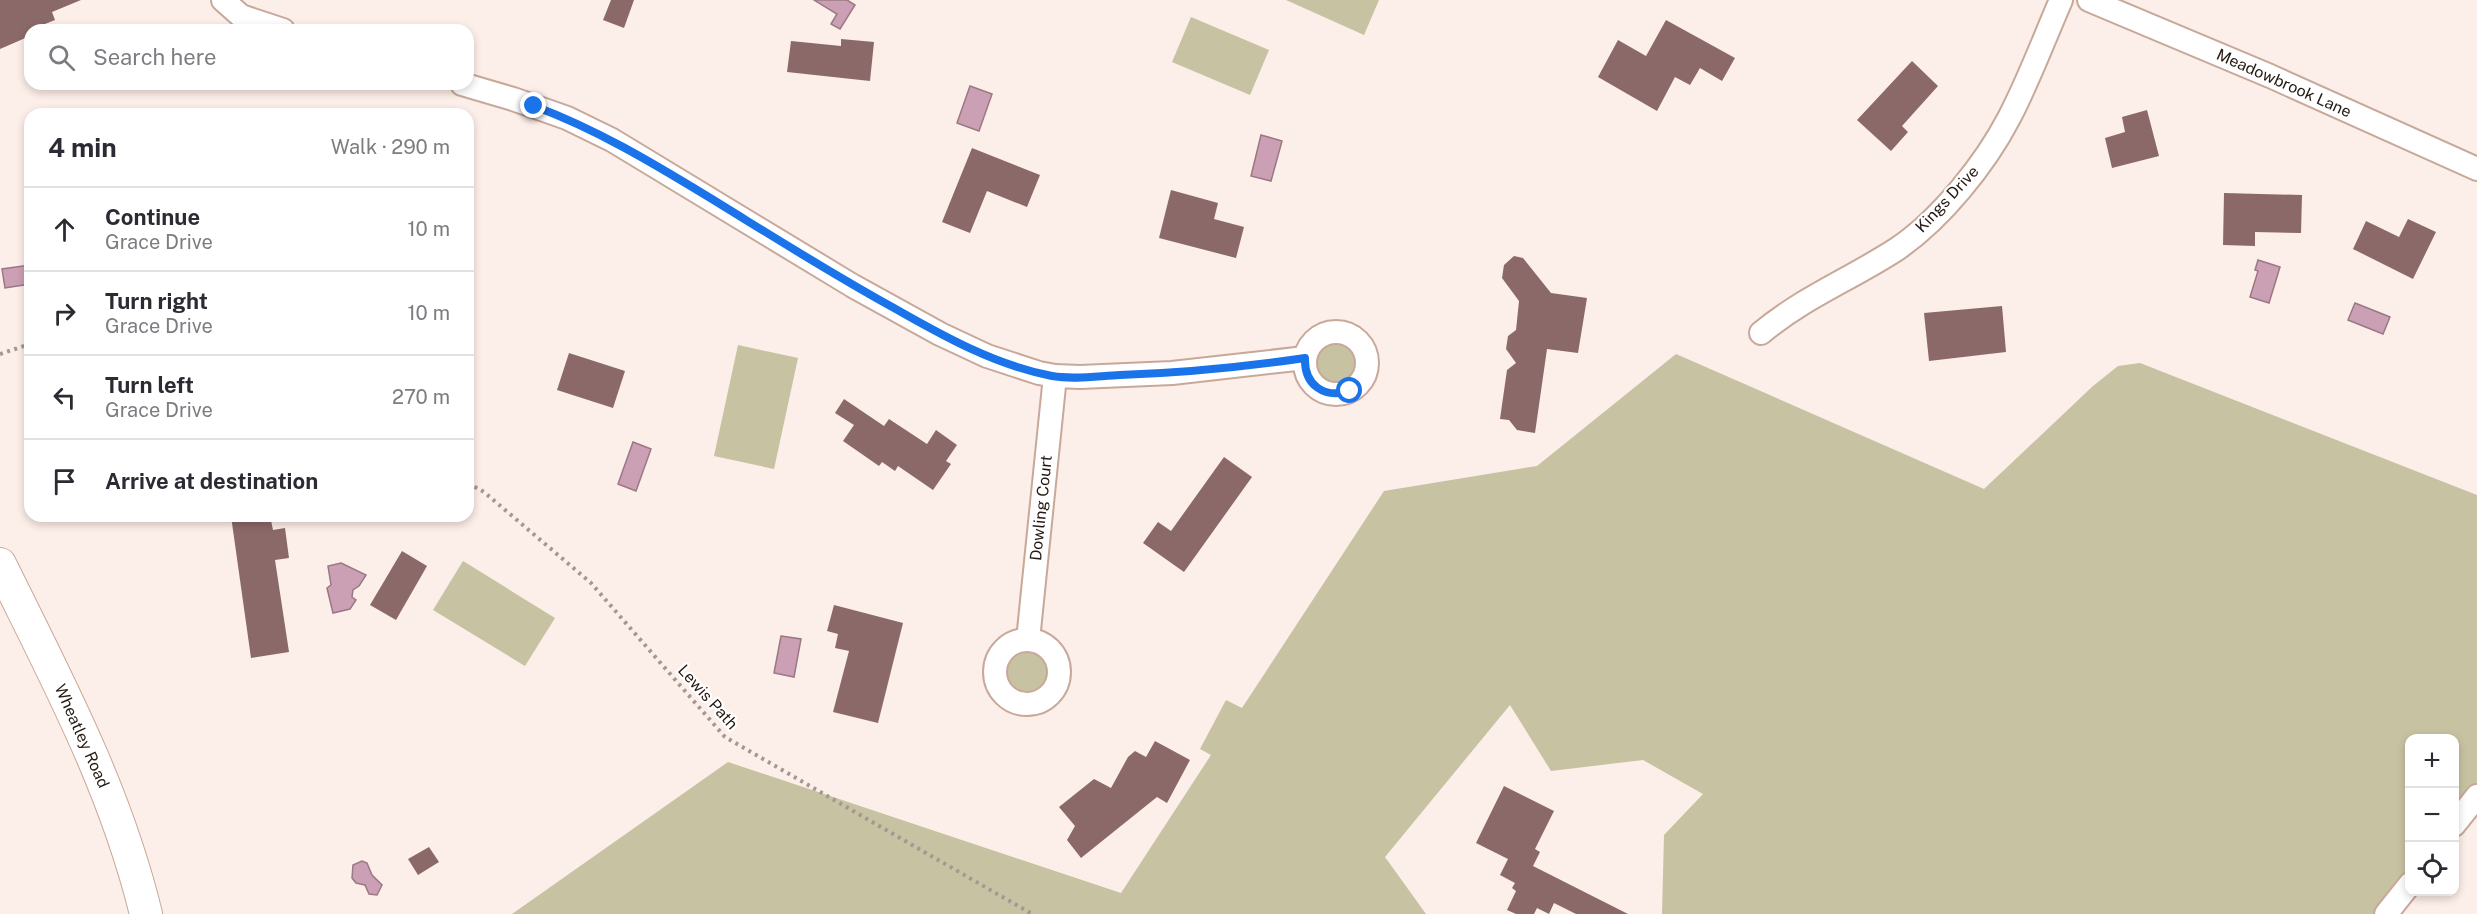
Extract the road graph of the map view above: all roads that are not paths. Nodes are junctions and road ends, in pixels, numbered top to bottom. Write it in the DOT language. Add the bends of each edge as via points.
graph roads {
  1 [pos="223,0"];
  2 [pos="2061,0"];
  3 [pos="2089,0"];
  4 [pos="265,24"];
  5 [pos="474,88"];
  6 [pos="2477,169"];
  7 [pos="1761,333"];
  8 [pos="1305,358"];
  9 [pos="1055,376"];
  10 [pos="0,564"];
  11 [pos="1028,640"];
  12 [pos="2477,796"];
  13 [pos="2459,819"];
  14 [pos="2405,889"];
  15 [pos="146,914"];
  16 [pos="2386,914"];
  1 -- 4 [label="street" via="241,16"];
  2 -- 7 [label="street, Kings Drive" via="2009,118 1969,179 1927,224 1899,247 1786,312"];
  3 -- 6 [label="street, Meadowbrook Lane" via="2271,76"];
  5 -- 9 [label="street" via="567,118 612,140 940,334 987,356"];
  8 -- 9 [label="street" via="1172,373"];
  9 -- 11 [label="street, Dowling Court"];
  10 -- 15 [label="street, Wheatley Road" via="85,736 120,822"];
  12 -- 13 [label="street"];
  14 -- 16 [label="street"];
}
